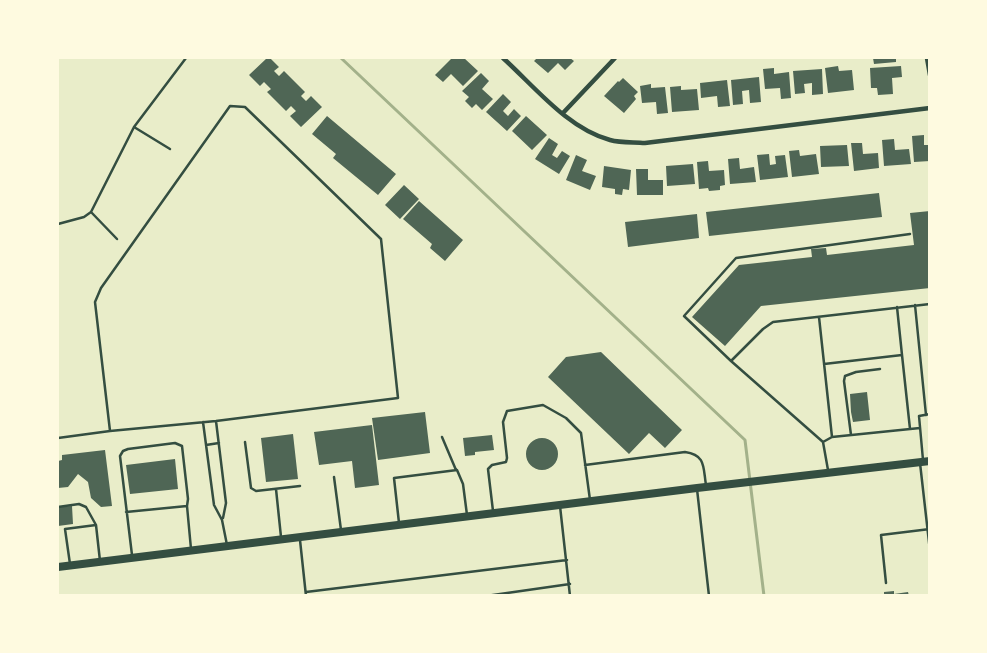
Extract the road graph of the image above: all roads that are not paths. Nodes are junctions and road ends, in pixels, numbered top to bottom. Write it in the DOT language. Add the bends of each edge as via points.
graph roads {
  1 [pos="186,58"];
  2 [pos="503,58"];
  3 [pos="615,58"];
  4 [pos="927,58"];
  5 [pos="930,75"];
  6 [pos="930,108"];
  7 [pos="562,113"];
  8 [pos="134,127"];
  9 [pos="170,150"];
  10 [pos="91,212"];
  11 [pos="58,224"];
  12 [pos="910,234"];
  13 [pos="117,239"];
  14 [pos="930,304"];
  15 [pos="915,305"];
  16 [pos="897,307"];
  17 [pos="819,317"];
  18 [pos="902,355"];
  19 [pos="731,361"];
  20 [pos="824,364"];
  21 [pos="880,369"];
  22 [pos="928,415"];
  23 [pos="216,421"];
  24 [pos="203,422"];
  25 [pos="910,428"];
  26 [pos="920,428"];
  27 [pos="110,431"];
  28 [pos="851,435"];
  29 [pos="442,437"];
  30 [pos="832,437"];
  31 [pos="58,438"];
  32 [pos="245,442"];
  33 [pos="823,442"];
  34 [pos="219,443"];
  35 [pos="206,445"];
  36 [pos="924,461"];
  37 [pos="585,466"];
  38 [pos="457,470"];
  39 [pos="828,472"];
  40 [pos="334,477"];
  41 [pos="300,486"];
  42 [pos="706,487"];
  43 [pos="276,488"];
  44 [pos="697,488"];
  45 [pos="590,501"];
  46 [pos="560,505"];
  47 [pos="58,506"];
  48 [pos="187,506"];
  49 [pos="126,512"];
  50 [pos="493,513"];
  51 [pos="467,516"];
  52 [pos="222,520"];
  53 [pos="96,525"];
  54 [pos="399,525"];
  55 [pos="928,529"];
  56 [pos="341,532"];
  57 [pos="299,537"];
  58 [pos="281,539"];
  59 [pos="227,546"];
  60 [pos="191,550"];
  61 [pos="930,551"];
  62 [pos="132,558"];
  63 [pos="566,560"];
  64 [pos="100,561"];
  65 [pos="70,565"];
  66 [pos="58,567"];
  67 [pos="886,583"];
  68 [pos="570,584"];
  69 [pos="306,594"];
  70 [pos="486,596"];
  71 [pos="570,596"];
  72 [pos="709,596"];
  1 -- 8 [label="lane"];
  2 -- 7 [label="street"];
  3 -- 7 [label="street"];
  4 -- 5 [label="street"];
  6 -- 7 [label="street" via="645,143 608,139"];
  8 -- 9 [label="lane"];
  8 -- 10 [label="lane"];
  10 -- 11 [label="lane"];
  10 -- 13 [label="lane"];
  12 -- 19 [label="lane" via="736,258 684,316"];
  14 -- 15 [label="lane"];
  15 -- 16 [label="lane"];
  15 -- 22 [label="lane"];
  16 -- 17 [label="lane"];
  16 -- 18 [label="lane"];
  17 -- 19 [label="lane" via="773,322"];
  17 -- 20 [label="lane"];
  18 -- 20 [label="lane"];
  18 -- 25 [label="lane"];
  19 -- 33 [label="lane"];
  20 -- 30 [label="lane"];
  21 -- 28 [label="lane" via="845,376"];
  22 -- 26 [label="lane" via="919,416"];
  23 -- 24 [label="lane"];
  23 -- 27 [label="lane" via="398,398 381,239 245,107 230,106 101,288 95,302"];
  23 -- 34 [label="lane"];
  24 -- 27 [label="lane"];
  24 -- 35 [label="lane"];
  25 -- 26 [label="lane"];
  25 -- 28 [label="lane"];
  26 -- 36 [label="lane"];
  27 -- 31 [label="lane"];
  28 -- 30 [label="lane"];
  29 -- 38 [label="lane"];
  30 -- 33 [label="lane"];
  32 -- 43 [label="lane" via="251,488 256,491"];
  33 -- 39 [label="lane"];
  34 -- 35 [label="lane"];
  34 -- 52 [label="lane" via="226,503"];
  35 -- 52 [label="lane" via="214,504"];
  36 -- 39 [label="main road"];
  36 -- 55 [label="lane"];
  37 -- 42 [label="lane" via="695,453 702,459"];
  37 -- 45 [label="lane"];
  37 -- 50 [label="lane" via="580,433 566,418 544,405 507,411 503,422 506,462 488,469"];
  38 -- 51 [label="lane" via="463,484"];
  38 -- 54 [label="lane" via="394,478"];
  39 -- 42 [label="main road"];
  40 -- 56 [label="lane"];
  41 -- 43 [label="lane"];
  42 -- 44 [label="main road"];
  43 -- 58 [label="lane"];
  44 -- 45 [label="main road"];
  44 -- 72 [label="lane"];
  45 -- 46 [label="main road"];
  46 -- 50 [label="main road"];
  46 -- 63 [label="lane"];
  47 -- 53 [label="lane" via="79,504 86,507"];
  48 -- 49 [label="lane"];
  48 -- 49 [label="lane" via="182,446 175,443 123,451 120,458"];
  48 -- 60 [label="lane"];
  49 -- 62 [label="lane"];
  50 -- 51 [label="main road"];
  51 -- 54 [label="main road"];
  52 -- 59 [label="lane"];
  53 -- 64 [label="lane"];
  53 -- 65 [label="lane" via="65,529"];
  54 -- 56 [label="main road"];
  55 -- 61 [label="lane"];
  55 -- 67 [label="lane" via="881,535"];
  56 -- 57 [label="main road"];
  57 -- 58 [label="main road"];
  57 -- 69 [label="lane"];
  58 -- 59 [label="main road"];
  59 -- 60 [label="main road"];
  60 -- 62 [label="main road"];
  62 -- 64 [label="main road"];
  63 -- 68 [label="lane"];
  63 -- 69 [label="lane"];
  64 -- 65 [label="main road"];
  65 -- 66 [label="main road"];
  68 -- 70 [label="lane"];
  68 -- 71 [label="lane"];
}
